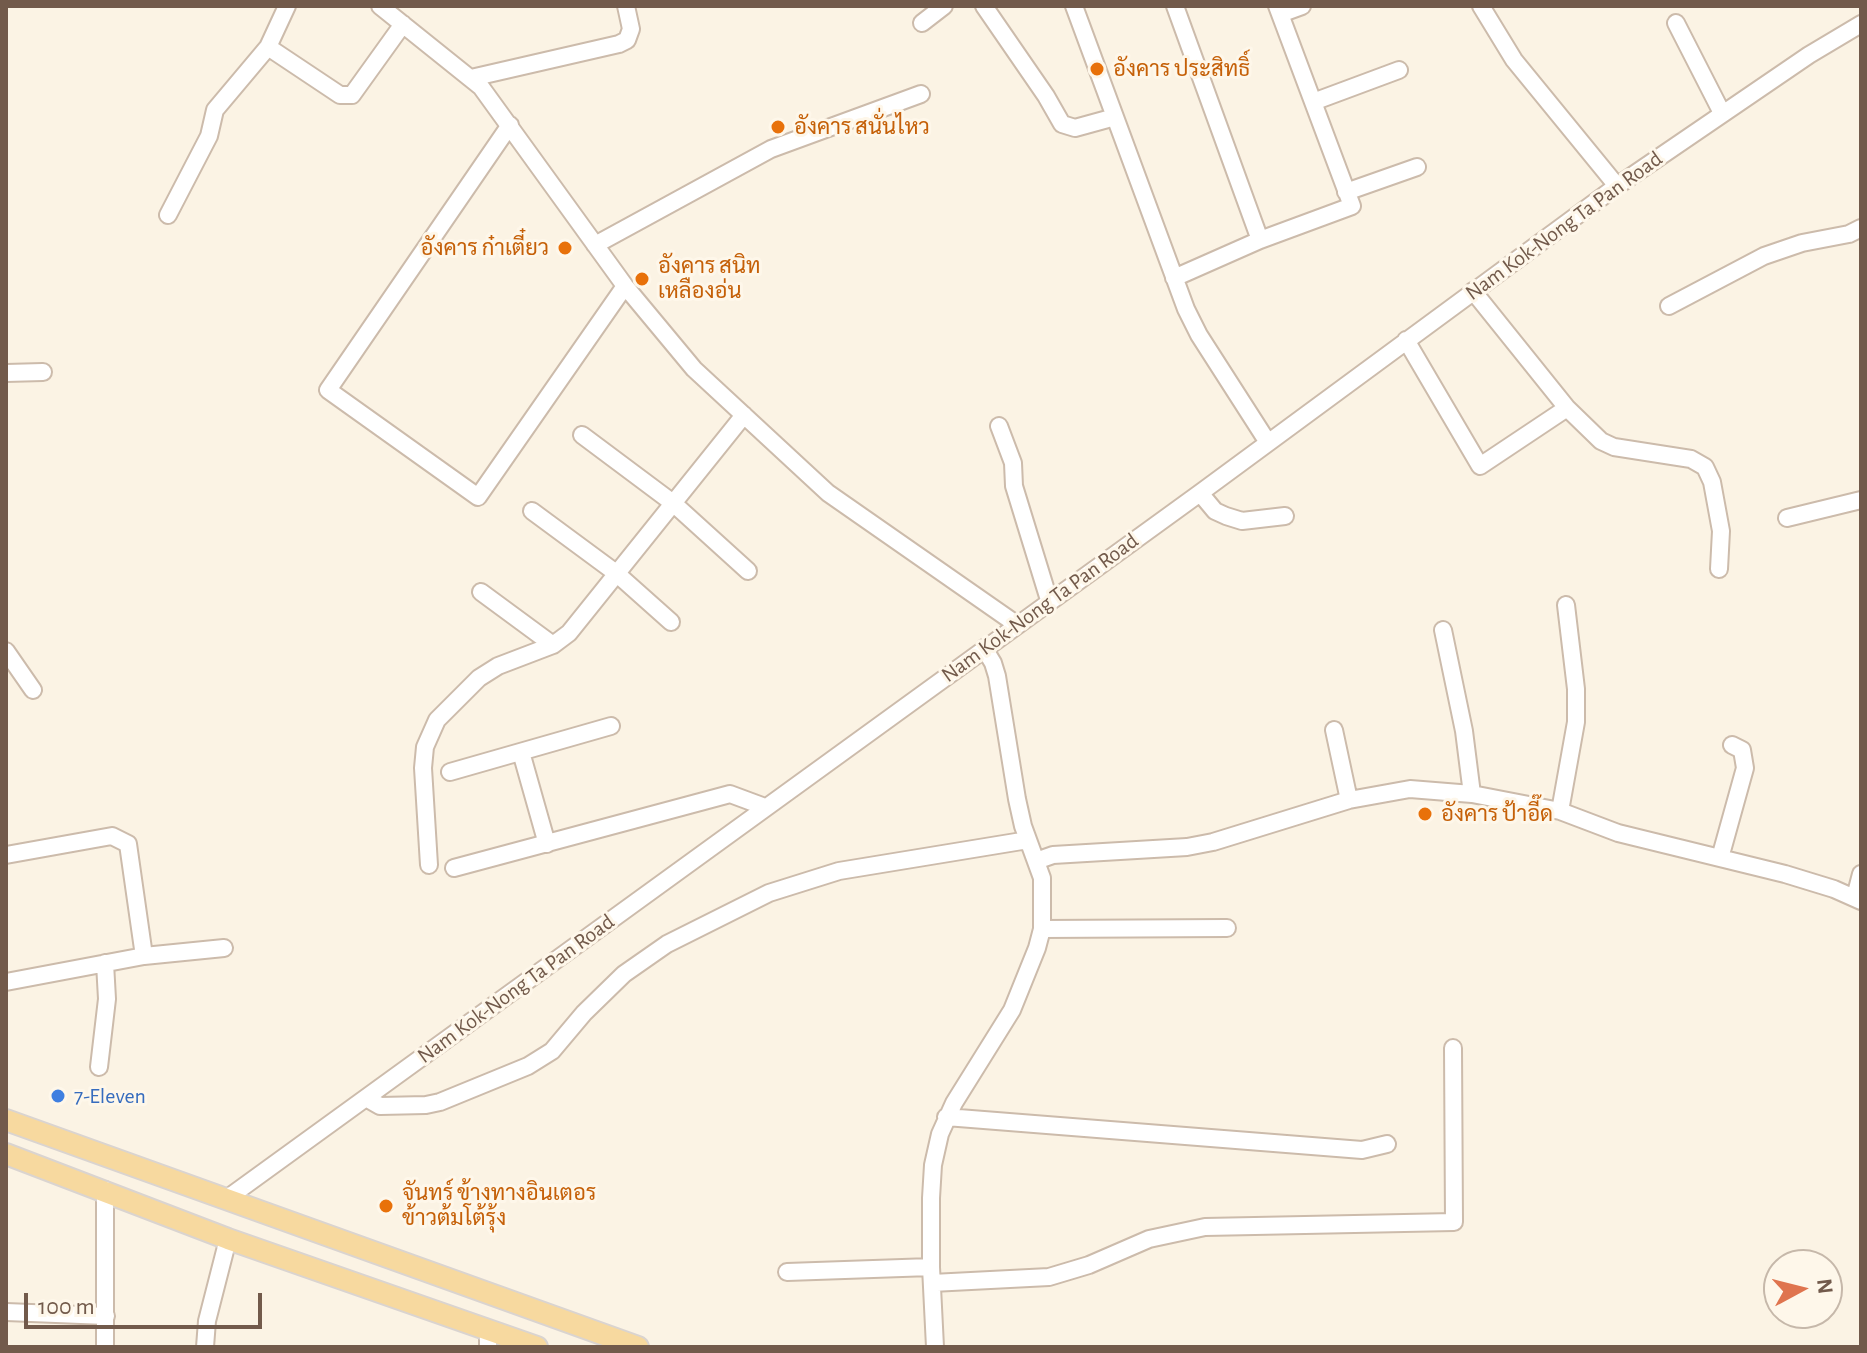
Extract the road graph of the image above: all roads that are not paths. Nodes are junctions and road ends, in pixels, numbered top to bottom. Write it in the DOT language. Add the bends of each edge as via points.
graph roads {
  1 [pos="287,6"];
  2 [pos="380,6"];
  3 [pos="626,6"];
  4 [pos="944,6"];
  5 [pos="984,6"];
  6 [pos="1074,6"];
  7 [pos="1175,6"];
  8 [pos="1302,6"];
  9 [pos="1481,6"];
  10 [pos="1278,10"];
  11 [pos="922,23"];
  12 [pos="1676,23"];
  13 [pos="403,24"];
  14 [pos="1861,24"];
  15 [pos="268,47"];
  16 [pos="1399,70"];
  17 [pos="471,78"];
  18 [pos="921,94"];
  19 [pos="1313,102"];
  20 [pos="1722,113"];
  21 [pos="1115,117"];
  22 [pos="510,125"];
  23 [pos="1417,167"];
  24 [pos="1617,186"];
  25 [pos="1346,192"];
  26 [pos="168,215"];
  27 [pos="1861,228"];
  28 [pos="1260,240"];
  29 [pos="595,245"];
  30 [pos="1174,278"];
  31 [pos="625,286"];
  32 [pos="1473,291"];
  33 [pos="1669,306"];
  34 [pos="1406,340"];
  35 [pos="43,372"];
  36 [pos="6,373"];
  37 [pos="1567,408"];
  38 [pos="744,415"];
  39 [pos="999,426"];
  40 [pos="582,435"];
  41 [pos="1267,441"];
  42 [pos="1200,493"];
  43 [pos="1861,500"];
  44 [pos="673,503"];
  45 [pos="532,511"];
  46 [pos="1285,516"];
  47 [pos="1787,518"];
  48 [pos="1719,569"];
  49 [pos="748,571"];
  50 [pos="616,573"];
  51 [pos="481,592"];
  52 [pos="1049,600"];
  53 [pos="1566,605"];
  54 [pos="671,622"];
  55 [pos="1016,624"];
  56 [pos="1443,630"];
  57 [pos="553,645"];
  58 [pos="984,648"];
  59 [pos="6,651"];
  60 [pos="33,690"];
  61 [pos="611,726"];
  62 [pos="1334,730"];
  63 [pos="1732,745"];
  64 [pos="521,752"];
  65 [pos="450,772"];
  66 [pos="1472,794"];
  67 [pos="1349,800"];
  68 [pos="765,807"];
  69 [pos="1560,811"];
  70 [pos="1028,840"];
  71 [pos="547,844"];
  72 [pos="6,855"];
  73 [pos="1720,858"];
  74 [pos="1036,861"];
  75 [pos="429,865"];
  76 [pos="454,868"];
  77 [pos="1861,874"];
  78 [pos="1858,899"];
  79 [pos="1227,928"];
  80 [pos="1042,929"];
  81 [pos="224,948"];
  82 [pos="144,956"];
  83 [pos="105,963"];
  84 [pos="6,982"];
  85 [pos="1453,1048"];
  86 [pos="99,1067"];
  87 [pos="366,1098"];
  88 [pos="946,1117"];
  89 [pos="6,1120"];
  90 [pos="1387,1144"];
  91 [pos="6,1154"];
  92 [pos="105,1190"];
  93 [pos="225,1200"];
  94 [pos="220,1236"];
  95 [pos="787,1272"];
  96 [pos="931,1275"];
  97 [pos="6,1312"];
  98 [pos="106,1316"];
  99 [pos="488,1338"];
  100 [pos="105,1347"];
  101 [pos="205,1347"];
  102 [pos="537,1347"];
  103 [pos="638,1347"];
  104 [pos="935,1347"];
  1 -- 15 [label="street"];
  2 -- 13 [label="street"];
  3 -- 17 [label="street" via="631,29 619,44"];
  4 -- 11 [label="street"];
  5 -- 21 [label="street" via="1062,124 1075,128"];
  6 -- 21 [label="street"];
  7 -- 28 [label="street"];
  8 -- 10 [label="street"];
  9 -- 24 [label="street" via="1514,60"];
  10 -- 19 [label="street"];
  12 -- 20 [label="street"];
  13 -- 15 [label="street" via="352,95"];
  13 -- 17 [label="street"];
  14 -- 20 [label="street, Nam Kok-Nong Ta Pan Road"];
  15 -- 26 [label="street" via="215,110 209,136"];
  16 -- 19 [label="street"];
  17 -- 22 [label="street"];
  18 -- 29 [label="street" via="771,149"];
  19 -- 25 [label="street"];
  20 -- 24 [label="street, Nam Kok-Nong Ta Pan Road"];
  21 -- 30 [label="street"];
  22 -- 29 [label="street"];
  22 -- 31 [label="street" via="328,390 478,497"];
  23 -- 25 [label="street"];
  24 -- 32 [label="street, Nam Kok-Nong Ta Pan Road"];
  25 -- 28 [label="street" via="1352,206"];
  27 -- 33 [label="street" via="1764,256"];
  28 -- 30 [label="street"];
  29 -- 31 [label="street"];
  30 -- 41 [label="street" via="1199,335"];
  31 -- 38 [label="street" via="694,369"];
  32 -- 34 [label="street, Nam Kok-Nong Ta Pan Road"];
  32 -- 37 [label="street"];
  34 -- 37 [label="street" via="1480,466"];
  34 -- 41 [label="street, Nam Kok-Nong Ta Pan Road"];
  35 -- 36 [label="street"];
  37 -- 48 [label="street" via="1614,447 1691,459 1705,467 1721,531"];
  38 -- 44 [label="street"];
  38 -- 55 [label="street" via="828,493"];
  39 -- 52 [label="street"];
  40 -- 44 [label="street"];
  41 -- 42 [label="street, Nam Kok-Nong Ta Pan Road"];
  42 -- 46 [label="street" via="1215,511 1242,521"];
  42 -- 52 [label="street, Nam Kok-Nong Ta Pan Road"];
  43 -- 47 [label="street"];
  44 -- 49 [label="street"];
  44 -- 50 [label="street"];
  45 -- 50 [label="street"];
  50 -- 54 [label="street"];
  50 -- 57 [label="street" via="569,633"];
  51 -- 57 [label="street"];
  52 -- 55 [label="street, Nam Kok-Nong Ta Pan Road"];
  53 -- 69 [label="street" via="1576,722"];
  55 -- 58 [label="street, Nam Kok-Nong Ta Pan Road"];
  56 -- 66 [label="street"];
  57 -- 75 [label="street" via="479,678 437,720 423,768"];
  58 -- 68 [label="street, Nam Kok-Nong Ta Pan Road"];
  58 -- 70 [label="street" via="997,676"];
  59 -- 60 [label="street"];
  61 -- 64 [label="street"];
  62 -- 67 [label="street"];
  63 -- 73 [label="street" via="1742,750 1745,768"];
  64 -- 65 [label="street"];
  64 -- 71 [label="street"];
  66 -- 67 [label="street" via="1410,789"];
  66 -- 69 [label="street"];
  67 -- 74 [label="street" via="1213,842 1053,855"];
  68 -- 71 [label="street" via="730,794"];
  68 -- 87 [label="street, Nam Kok-Nong Ta Pan Road"];
  69 -- 73 [label="street" via="1618,833"];
  70 -- 74 [label="street"];
  70 -- 87 [label="street" via="839,871 769,893 667,944 624,974 552,1051 528,1066 440,1102 380,1106"];
  71 -- 76 [label="street"];
  72 -- 82 [label="street" via="112,836 128,844"];
  73 -- 78 [label="street"];
  74 -- 80 [label="street" via="1044,894"];
  77 -- 78 [label="street"];
  79 -- 80 [label="street"];
  80 -- 88 [label="street" via="1012,1010"];
  81 -- 82 [label="street"];
  82 -- 83 [label="street"];
  83 -- 84 [label="street"];
  83 -- 86 [label="street" via="107,999"];
  85 -- 96 [label="street" via="1454,1222 1205,1227 1149,1239 1049,1277"];
  87 -- 93 [label="street, Nam Kok-Nong Ta Pan Road"];
  88 -- 90 [label="street" via="1362,1150"];
  88 -- 96 [label="street" via="933,1165"];
  89 -- 93 [label="main road"];
  91 -- 92 [label="main road"];
  92 -- 94 [label="main road"];
  92 -- 98 [label="street"];
  93 -- 94 [label="main road"];
  93 -- 103 [label="main road"];
  94 -- 99 [label="main road"];
  94 -- 101 [label="street"];
  95 -- 96 [label="street"];
  96 -- 104 [label="street"];
  97 -- 98 [label="street"];
  98 -- 100 [label="street"];
  99 -- 102 [label="main road"];
}
